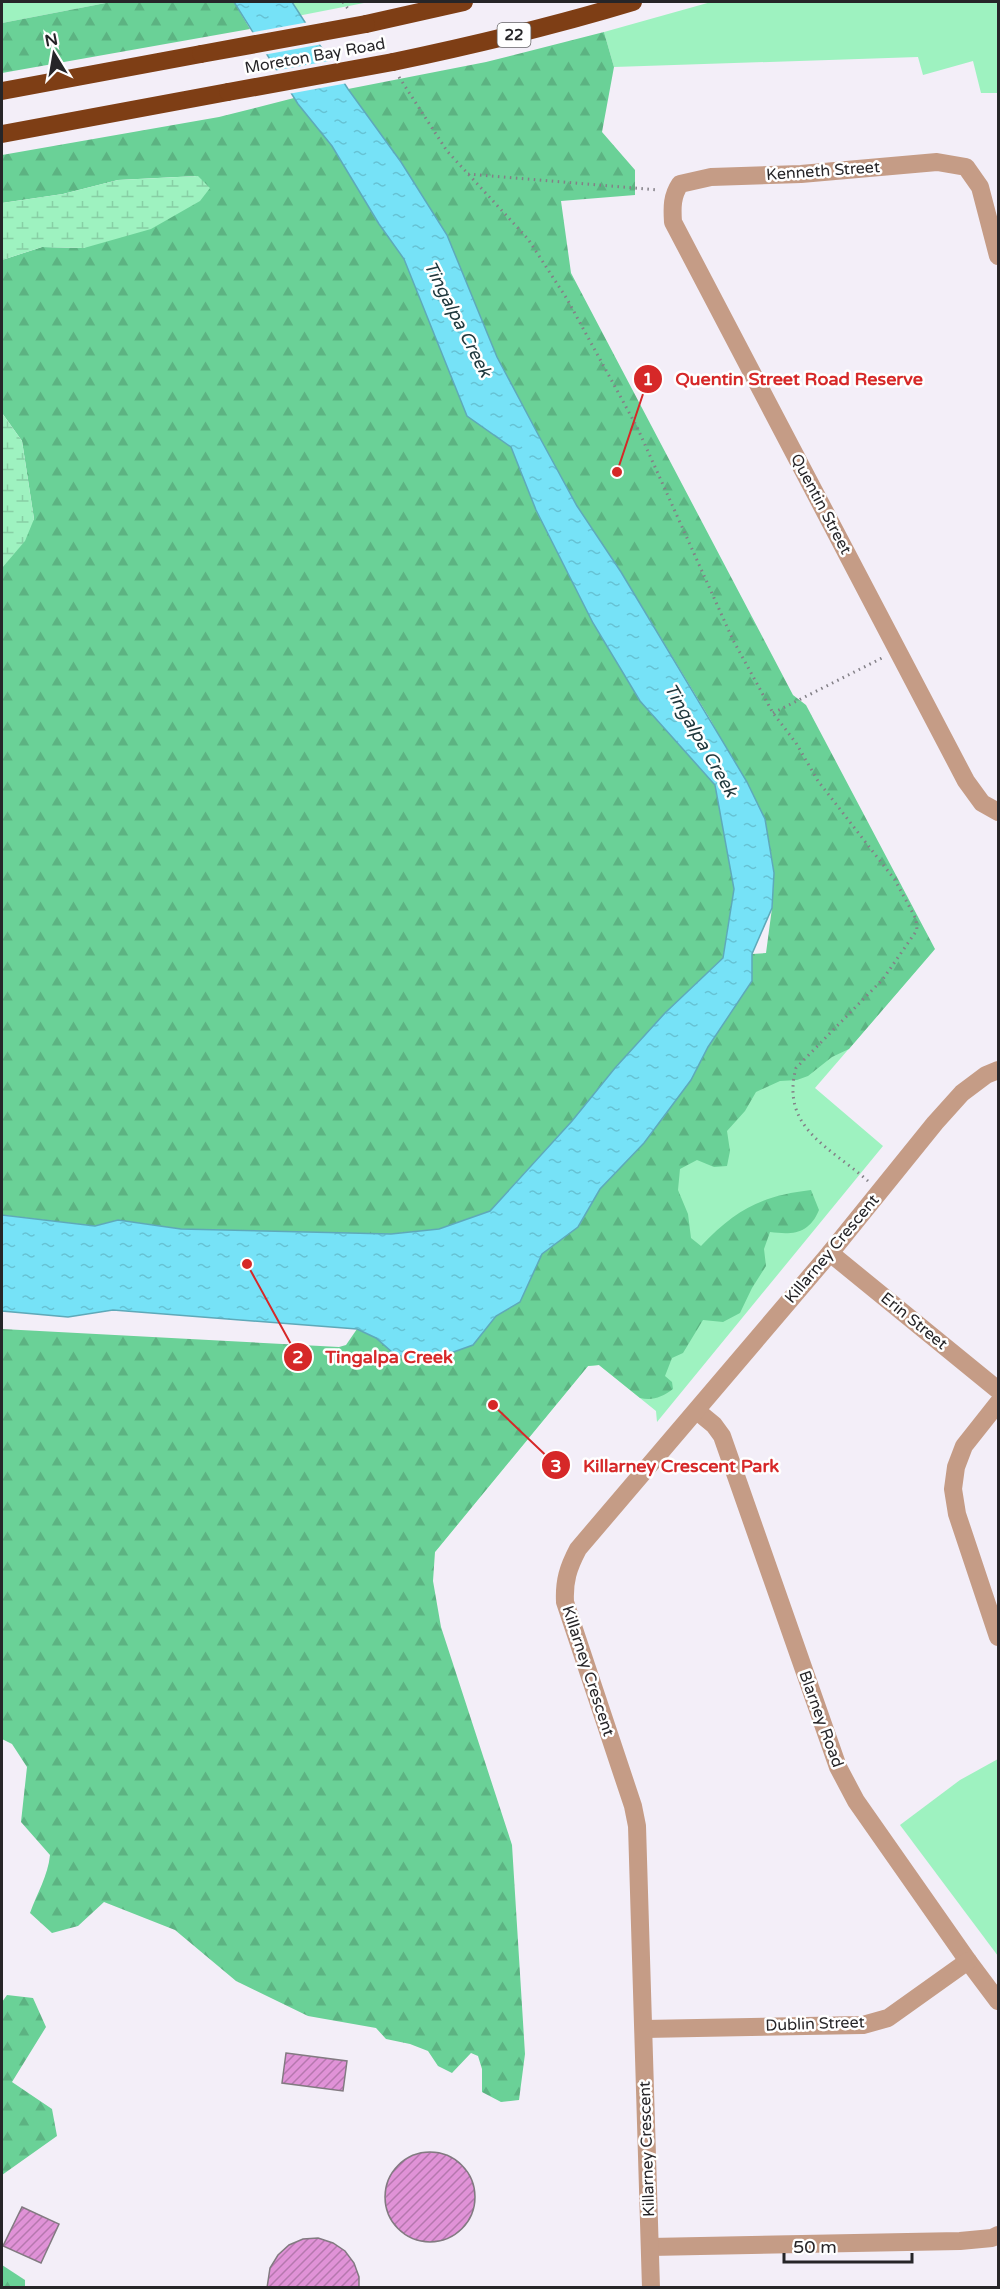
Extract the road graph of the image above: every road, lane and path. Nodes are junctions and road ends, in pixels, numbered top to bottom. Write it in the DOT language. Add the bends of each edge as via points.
graph roads {
  1 [pos="343,2"];
  2 [pos="464,2"];
  3 [pos="633,2"];
  4 [pos="349,10"];
  5 [pos="395,67"];
  6 [pos="2,91"];
  7 [pos="2,134"];
  8 [pos="466,173"];
  9 [pos="677,188"];
  10 [pos="999,256"];
  11 [pos="897,650"];
  12 [pos="773,713"];
  13 [pos="999,812"];
  14 [pos="999,1070"];
  15 [pos="880,1192"];
  16 [pos="830,1253"];
  17 [pos="999,1390"];
  18 [pos="999,1403"];
  19 [pos="697,1411"];
  20 [pos="999,1637"];
  21 [pos="968,1961"];
  22 [pos="999,2001"];
  23 [pos="644,2029"];
  24 [pos="999,2235"];
  25 [pos="650,2247"];
  26 [pos="651,2288"];
  1 -- 4 [label="path"];
  2 -- 6 [label="highway, Moreton Bay Road, bridge" via="366,24"];
  3 -- 5 [label="highway, Moreton Bay Road / 22"];
  5 -- 7 [label="highway, Moreton Bay Road / 22, bridge" via="228,92"];
  5 -- 8 [label="path" via="447,151"];
  8 -- 9 [label="path"];
  8 -- 12 [label="path" via="528,239 567,299 637,427 733,640"];
  9 -- 10 [label="street, Kenneth Street" via="711,177 937,162 966,167 980,188"];
  9 -- 11 [label="street, Quentin Street" via="673,222"];
  11 -- 12 [label="path"];
  11 -- 13 [label="street, Quentin Street" via="966,781 982,803"];
  12 -- 15 [label="path" via="818,782 895,880 916,919 917,930 883,980 796,1068 791,1085 796,1112 805,1129"];
  14 -- 15 [label="street, Killarney Crescent" via="962,1093"];
  15 -- 16 [label="street, Killarney Crescent"];
  16 -- 17 [label="street, Erin Street"];
  16 -- 19 [label="street, Killarney Crescent"];
  18 -- 20 [label="street" via="964,1446 953,1489 957,1514"];
  19 -- 21 [label="street, Blarney Road" via="722,1436 838,1767 856,1801"];
  19 -- 23 [label="street, Killarney Crescent" via="578,1549 564,1585 565,1602 637,1826"];
  21 -- 22 [label="street, Blarney Road"];
  21 -- 23 [label="street, Dublin Street" via="888,2018 862,2025"];
  23 -- 25 [label="street, Killarney Crescent"];
  24 -- 25 [label="street" via="960,2241"];
  25 -- 26 [label="street, Killarney Crescent"];
}
